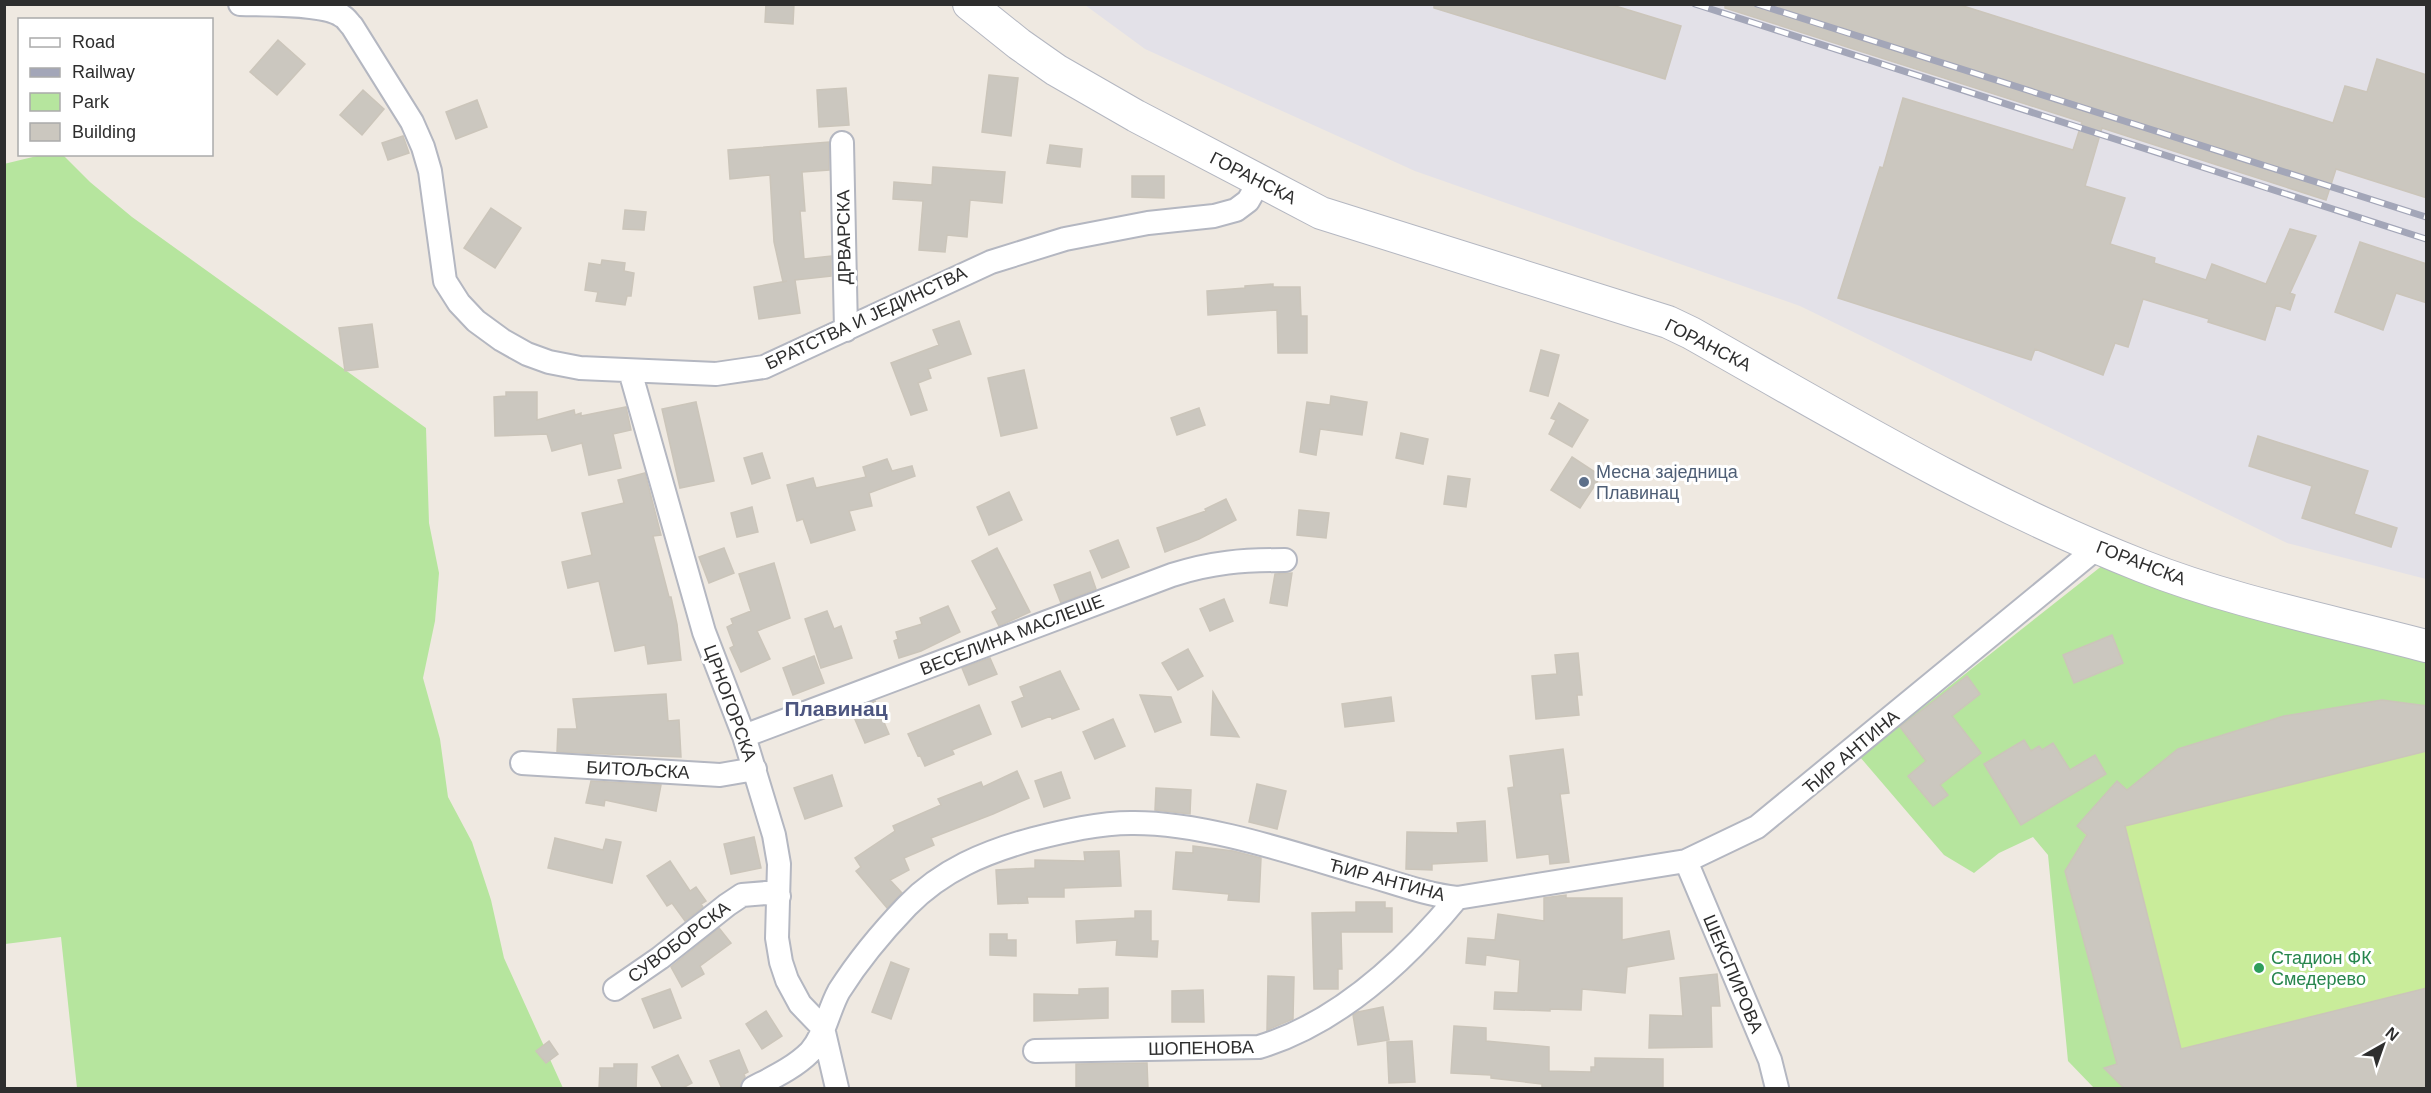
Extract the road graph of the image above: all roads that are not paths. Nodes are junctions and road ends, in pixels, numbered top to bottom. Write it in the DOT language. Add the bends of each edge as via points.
graph roads {
  1 [pos="240,4"];
  2 [pos="969,4"];
  3 [pos="842,144"];
  4 [pos="1259,182"];
  5 [pos="846,330"];
  6 [pos="630,371"];
  7 [pos="2098,547"];
  8 [pos="1285,560"];
  9 [pos="2427,646"];
  10 [pos="744,736"];
  11 [pos="522,763"];
  12 [pos="755,769"];
  13 [pos="1686,861"];
  14 [pos="779,896"];
  15 [pos="1457,898"];
  16 [pos="615,990"];
  17 [pos="824,1028"];
  18 [pos="1035,1051"];
  19 [pos="753,1089"];
  20 [pos="837,1089"];
  21 [pos="1777,1089"];
  1 -- 6 [label="street, БРАТСТВА И ЈЕДИНСТВА" via="329,10 352,26 412,122 423,147 430,171 445,281 476,321 502,340 549,362"];
  2 -- 4 [label="main road, ГОРАНСКА" via="1056,70"];
  3 -- 5 [label="street, ДРВАРСКА"];
  4 -- 5 [label="street, БРАТСТВА И ЈЕДИНСТВА" via="1248,201 1236,210 1110,229 1032,247 969,271"];
  4 -- 7 [label="main road, ГОРАНСКА" via="1340,220 1668,322 1979,492"];
  5 -- 6 [label="street, БРАТСТВА И ЈЕДИНСТВА" via="764,367 716,374"];
  6 -- 10 [label="street, ЦРНОГОРСКА" via="704,632"];
  7 -- 9 [label="main road, ГОРАНСКА" via="2149,569 2259,603"];
  7 -- 13 [label="street, ЋИР АНТИНА" via="1756,827"];
  8 -- 10 [label="street, ВЕСЕЛИНА МАСЛЕШЕ" via="1217,563 1172,575"];
  10 -- 12 [label="street, ЦРНОГОРСКА"];
  11 -- 12 [label="street, БИТОЉСКА" via="720,775"];
  12 -- 14 [label="street, ЦРНОГОРСКА" via="774,835"];
  13 -- 15 [label="street, ЋИР АНТИНА"];
  13 -- 21 [label="street, ШЕКСПИРОВА" via="1770,1060"];
  14 -- 16 [label="street, СУВОБОРСКА" via="742,896"];
  14 -- 17 [label="street, ЦРНОГОРСКА" via="777,938 787,980 800,1004"];
  15 -- 17 [label="street, ЋИР АНТИНА" via="1428,895 1299,855 1181,827 1131,823 1058,833 995,850 939,879 876,942 840,991"];
  15 -- 18 [label="street, ШОПЕНОВА" via="1425,937 1372,984 1314,1025 1277,1042 1259,1047"];
  17 -- 19 [label="street, ЋИР АНТИНА" via="804,1057"];
  17 -- 20 [label="street"];
}
